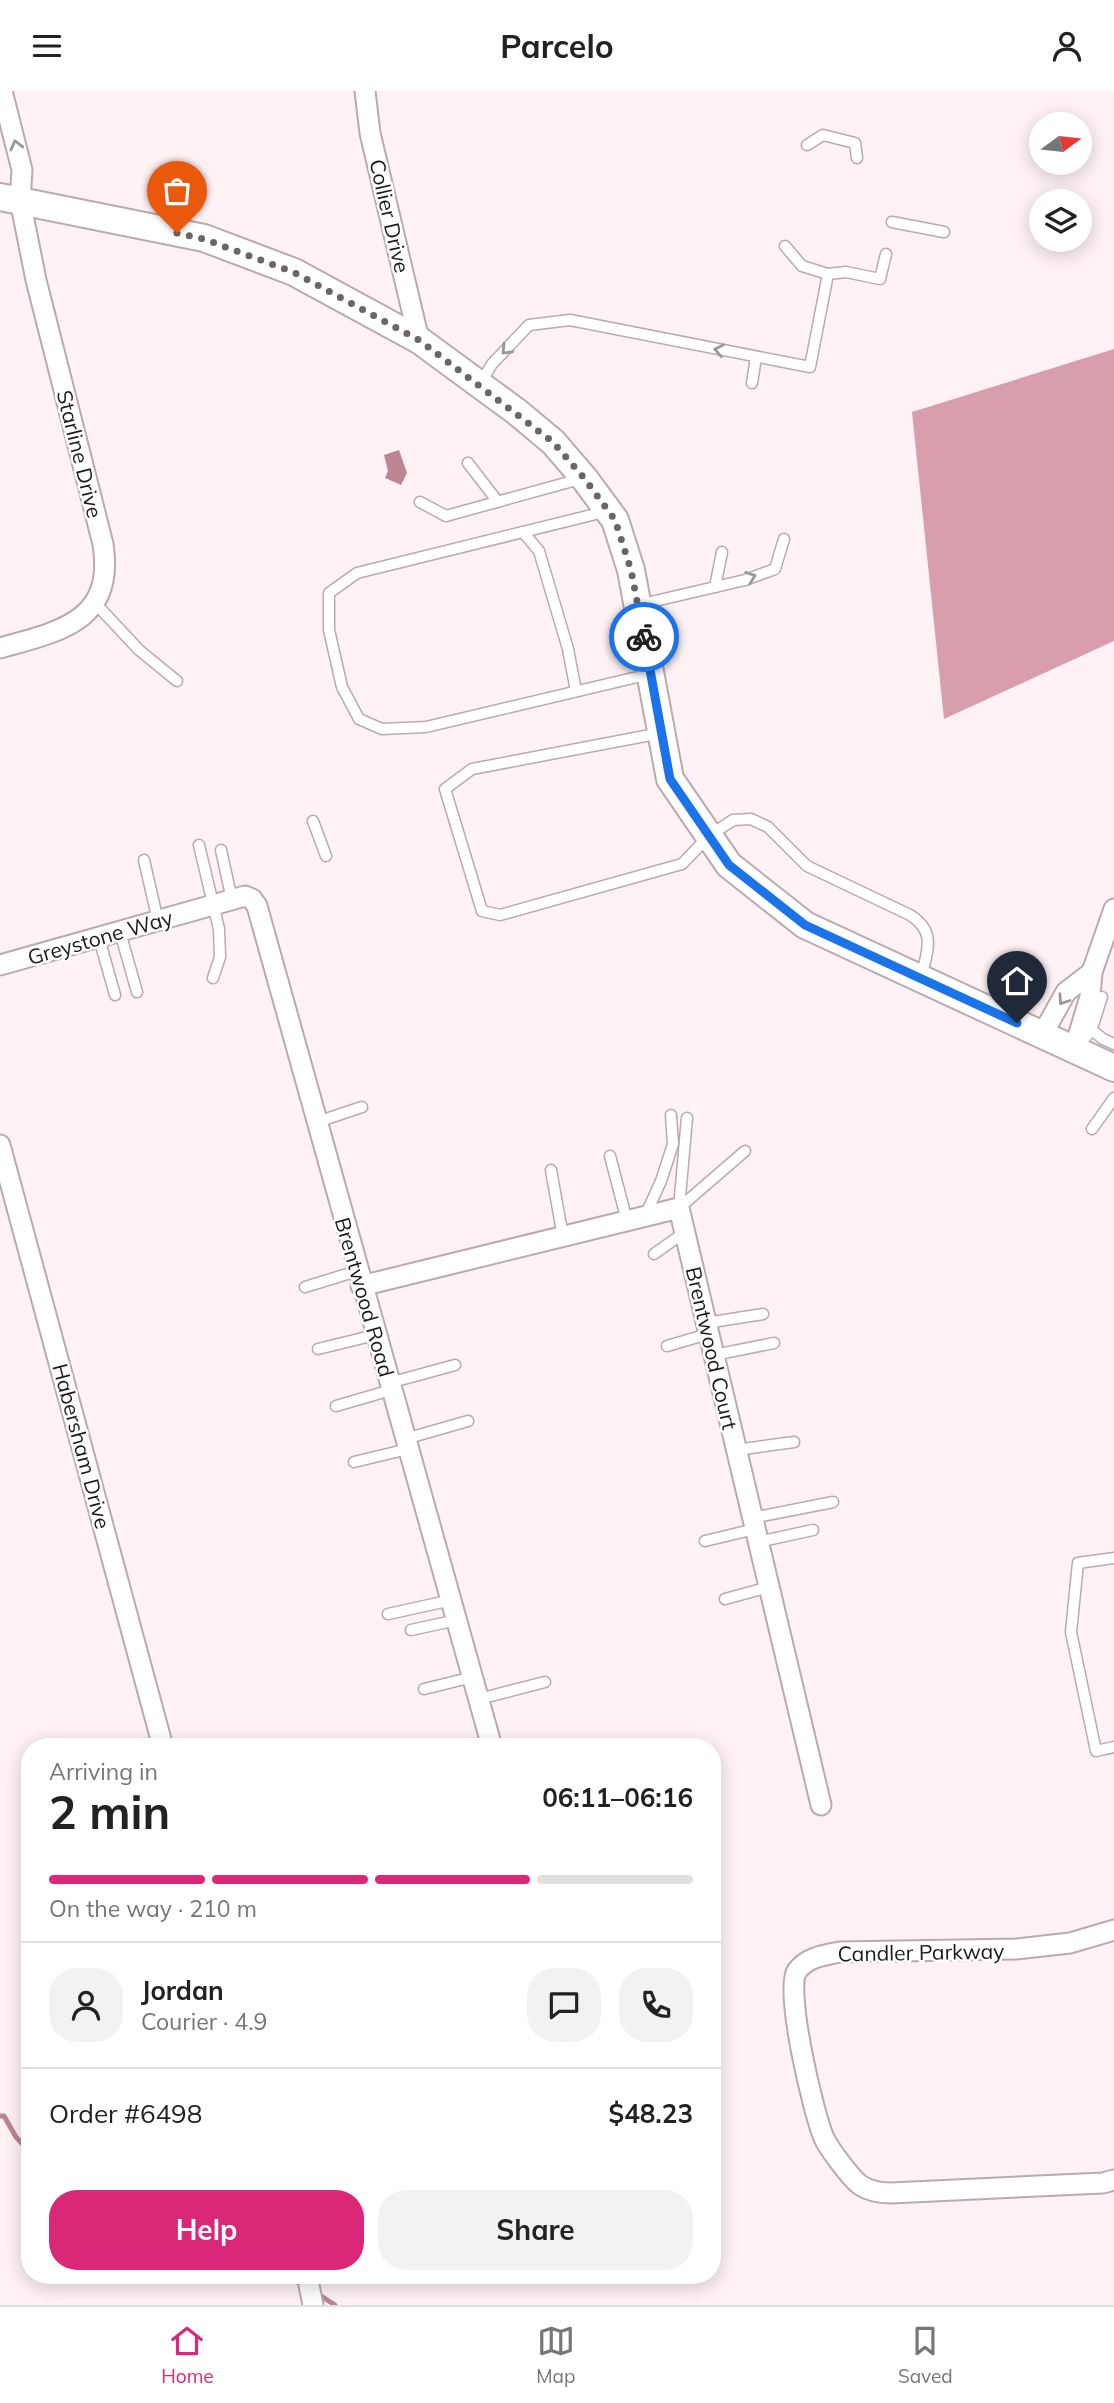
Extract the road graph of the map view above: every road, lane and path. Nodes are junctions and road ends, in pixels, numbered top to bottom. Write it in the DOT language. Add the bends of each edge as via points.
graph roads {
  1 [pos="2,91"];
  2 [pos="365,91"];
  3 [pos="807,145"];
  4 [pos="857,157"];
  5 [pos="10,199"];
  6 [pos="892,222"];
  7 [pos="944,233"];
  8 [pos="785,246"];
  9 [pos="886,254"];
  10 [pos="828,274"];
  11 [pos="419,340"];
  12 [pos="755,357"];
  13 [pos="752,383"];
  14 [pos="479,384"];
  15 [pos="468,463"];
  16 [pos="584,478"];
  17 [pos="420,502"];
  18 [pos="498,502"];
  19 [pos="608,511"];
  20 [pos="523,532"];
  21 [pos="784,539"];
  22 [pos="722,552"];
  23 [pos="715,587"];
  24 [pos="95,603"];
  25 [pos="638,605"];
  26 [pos="0,648"];
  27 [pos="650,674"];
  28 [pos="177,681"];
  29 [pos="576,691"];
  30 [pos="661,733"];
  31 [pos="313,821"];
  32 [pos="709,836"];
  33 [pos="198,845"];
  34 [pos="220,850"];
  35 [pos="326,856"];
  36 [pos="144,860"];
  37 [pos="215,905"];
  38 [pos="1113,913"];
  39 [pos="158,921"];
  40 [pos="120,932"];
  41 [pos="99,938"];
  42 [pos="0,965"];
  43 [pos="1092,972"];
  44 [pos="213,978"];
  45 [pos="921,979"];
  46 [pos="137,992"];
  47 [pos="115,995"];
  48 [pos="1102,997"];
  49 [pos="1093,1031"];
  50 [pos="1042,1035"];
  51 [pos="1114,1044"];
  52 [pos="1074,1050"];
  53 [pos="1114,1068"];
  54 [pos="1114,1098"];
  55 [pos="362,1107"];
  56 [pos="671,1115"];
  57 [pos="687,1118"];
  58 [pos="317,1122"];
  59 [pos="1092,1129"];
  60 [pos="0,1145"];
  61 [pos="745,1151"];
  62 [pos="610,1156"];
  63 [pos="551,1170"];
  64 [pos="679,1208"];
  65 [pos="636,1219"];
  66 [pos="685,1232"];
  67 [pos="563,1237"];
  68 [pos="653,1254"];
  69 [pos="359,1278"];
  70 [pos="305,1287"];
  71 [pos="763,1314"];
  72 [pos="707,1328"];
  73 [pos="375,1335"];
  74 [pos="774,1343"];
  75 [pos="667,1346"];
  76 [pos="318,1349"];
  77 [pos="714,1355"];
  78 [pos="454,1365"];
  79 [pos="390,1387"];
  80 [pos="336,1406"];
  81 [pos="468,1420"];
  82 [pos="794,1442"];
  83 [pos="407,1444"];
  84 [pos="736,1450"];
  85 [pos="354,1462"];
  86 [pos="833,1502"];
  87 [pos="755,1530"];
  88 [pos="813,1530"];
  89 [pos="705,1541"];
  90 [pos="1114,1558"];
  91 [pos="769,1587"];
  92 [pos="724,1599"];
  93 [pos="452,1600"];
  94 [pos="388,1614"];
  95 [pos="457,1620"];
  96 [pos="411,1630"];
  97 [pos="473,1677"];
  98 [pos="545,1682"];
  99 [pos="424,1689"];
  100 [pos="479,1699"];
  101 [pos="161,1738"];
  102 [pos="490,1738"];
  103 [pos="1114,1747"];
  104 [pos="821,1805"];
  105 [pos="1114,1930"];
  106 [pos="1114,2180"];
  107 [pos="309,2284"];
  108 [pos="313,2305"];
  5 -- 1 [label="street, Starline Drive, one-way" via="22,170"];
  2 -- 11 [label="street, Collier Drive" via="370,132"];
  3 -- 4 [label="lane" via="823,135 855,143"];
  5 -- 11 [label="street" via="204,239 293,272"];
  5 -- 24 [label="street, Starline Drive" via="36,280 103,544 106,576"];
  6 -- 7 [label="lane"];
  8 -- 10 [label="lane" via="802,266"];
  9 -- 10 [label="lane" via="880,279 846,272"];
  10 -- 12 [label="lane" via="810,367"];
  11 -- 14 [label="street"];
  12 -- 13 [label="lane"];
  12 -- 14 [label="lane, one-way" via="570,320 529,325"];
  14 -- 16 [label="street" via="553,442"];
  15 -- 18 [label="lane"];
  16 -- 18 [label="lane"];
  16 -- 19 [label="street"];
  17 -- 18 [label="lane" via="446,516"];
  19 -- 20 [label="lane"];
  19 -- 25 [label="street" via="631,570"];
  20 -- 29 [label="lane" via="539,551"];
  20 -- 29 [label="lane" via="357,573 329,593 329,630 342,687 359,719 382,729 426,727"];
  23 -- 21 [label="lane, one-way" via="775,569"];
  22 -- 23 [label="lane"];
  23 -- 25 [label="lane"];
  24 -- 26 [label="street" via="65,626"];
  24 -- 28 [label="lane" via="139,650"];
  25 -- 27 [label="street"];
  27 -- 29 [label="lane"];
  27 -- 30 [label="street"];
  30 -- 32 [label="street" via="670,779"];
  30 -- 32 [label="lane" via="472,769 440,787 482,911 500,915 681,864"];
  31 -- 35 [label="lane"];
  32 -- 45 [label="street" via="729,865 805,925"];
  32 -- 45 [label="lane" via="733,820 751,819 768,827 807,866 923,923 929,938"];
  33 -- 37 [label="lane"];
  34 -- 37 [label="lane"];
  36 -- 39 [label="lane"];
  37 -- 39 [label="street, Greystone Way"];
  37 -- 44 [label="lane" via="220,957"];
  37 -- 58 [label="street, Brentwood Road" via="244,896 252,899 261,916"];
  38 -- 43 [label="street"];
  39 -- 40 [label="street, Greystone Way"];
  40 -- 41 [label="street, Greystone Way"];
  40 -- 46 [label="lane"];
  41 -- 42 [label="street, Greystone Way"];
  41 -- 47 [label="lane"];
  43 -- 50 [label="street, one-way" via="1066,992"];
  43 -- 52 [label="street" via="1090,997"];
  45 -- 50 [label="street"];
  48 -- 49 [label="lane"];
  49 -- 51 [label="lane"];
  49 -- 52 [label="lane"];
  50 -- 52 [label="street"];
  52 -- 53 [label="street"];
  54 -- 59 [label="lane"];
  55 -- 58 [label="lane"];
  56 -- 65 [label="lane" via="673,1144 661,1181"];
  57 -- 64 [label="lane"];
  58 -- 69 [label="street, Brentwood Road"];
  60 -- 101 [label="street, Habersham Drive"];
  61 -- 64 [label="lane"];
  62 -- 65 [label="lane"];
  63 -- 67 [label="lane"];
  64 -- 65 [label="street"];
  64 -- 66 [label="street, Brentwood Court"];
  65 -- 67 [label="street"];
  66 -- 68 [label="lane"];
  66 -- 72 [label="street, Brentwood Court"];
  67 -- 69 [label="street"];
  69 -- 70 [label="lane"];
  69 -- 73 [label="street, Brentwood Road"];
  71 -- 72 [label="lane"];
  72 -- 75 [label="lane"];
  72 -- 77 [label="street, Brentwood Court"];
  73 -- 76 [label="lane"];
  73 -- 79 [label="street, Brentwood Road"];
  74 -- 77 [label="lane"];
  77 -- 84 [label="street, Brentwood Court"];
  78 -- 79 [label="lane"];
  79 -- 80 [label="lane"];
  79 -- 83 [label="street, Brentwood Road"];
  81 -- 83 [label="lane"];
  82 -- 84 [label="lane"];
  83 -- 85 [label="lane"];
  83 -- 93 [label="street, Brentwood Road"];
  84 -- 87 [label="street, Brentwood Court"];
  86 -- 87 [label="lane"];
  87 -- 88 [label="lane"];
  87 -- 89 [label="lane"];
  87 -- 91 [label="street, Brentwood Court"];
  90 -- 103 [label="lane" via="1078,1563 1071,1632 1097,1751"];
  91 -- 92 [label="lane"];
  91 -- 104 [label="street, Brentwood Court"];
  93 -- 94 [label="lane"];
  93 -- 95 [label="street, Brentwood Road"];
  95 -- 96 [label="lane"];
  95 -- 97 [label="street, Brentwood Road"];
  97 -- 99 [label="lane"];
  97 -- 100 [label="street, Brentwood Road"];
  98 -- 100 [label="lane"];
  100 -- 102 [label="street, Brentwood Road"];
  105 -- 106 [label="street, Candler Parkway" via="1070,1943 1016,1949 822,1955 797,1971 792,1990 801,2051 824,2139 859,2184 891,2193"];
  107 -- 108 [label="street"];
}
